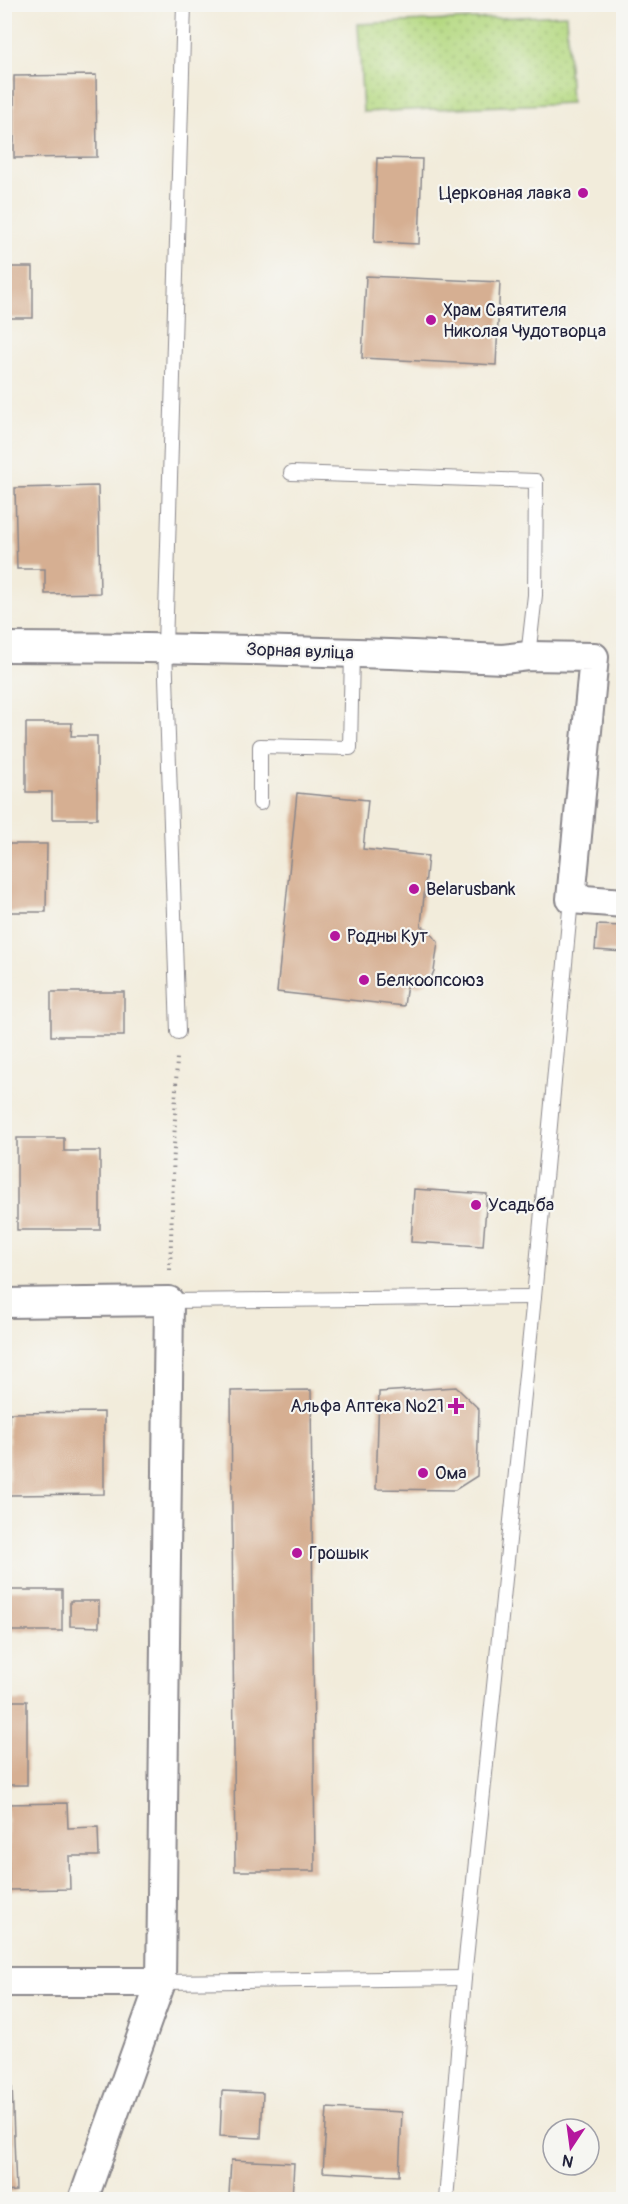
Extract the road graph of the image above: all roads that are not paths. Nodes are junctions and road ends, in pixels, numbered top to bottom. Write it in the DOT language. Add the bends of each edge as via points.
graph roads {
  1 [pos="184,4"];
  2 [pos="291,473"];
  3 [pos="4,647"];
  4 [pos="165,647"];
  5 [pos="352,652"];
  6 [pos="528,656"];
  7 [pos="260,802"];
  8 [pos="571,899"];
  9 [pos="624,903"];
  10 [pos="178,1032"];
  11 [pos="534,1297"];
  12 [pos="169,1301"];
  13 [pos="4,1303"];
  14 [pos="464,1978"];
  15 [pos="4,1982"];
  16 [pos="161,1983"];
  17 [pos="83,2199"];
  18 [pos="446,2199"];
  1 -- 4 [label="lane"];
  2 -- 6 [label="lane" via="536,481 535,596"];
  3 -- 4 [label="street, Зорная вуліца"];
  4 -- 5 [label="street, Зорная вуліца"];
  4 -- 10 [label="lane"];
  5 -- 6 [label="street, Зорная вуліца" via="503,659"];
  5 -- 7 [label="lane" via="350,748 260,746"];
  6 -- 8 [label="street, Зорная вуліца" via="594,657"];
  8 -- 9 [label="street"];
  8 -- 11 [label="lane"];
  11 -- 12 [label="lane"];
  11 -- 14 [label="lane"];
  12 -- 13 [label="street"];
  12 -- 16 [label="street"];
  14 -- 16 [label="lane"];
  14 -- 18 [label="lane"];
  15 -- 16 [label="street"];
  16 -- 17 [label="street"];
}
